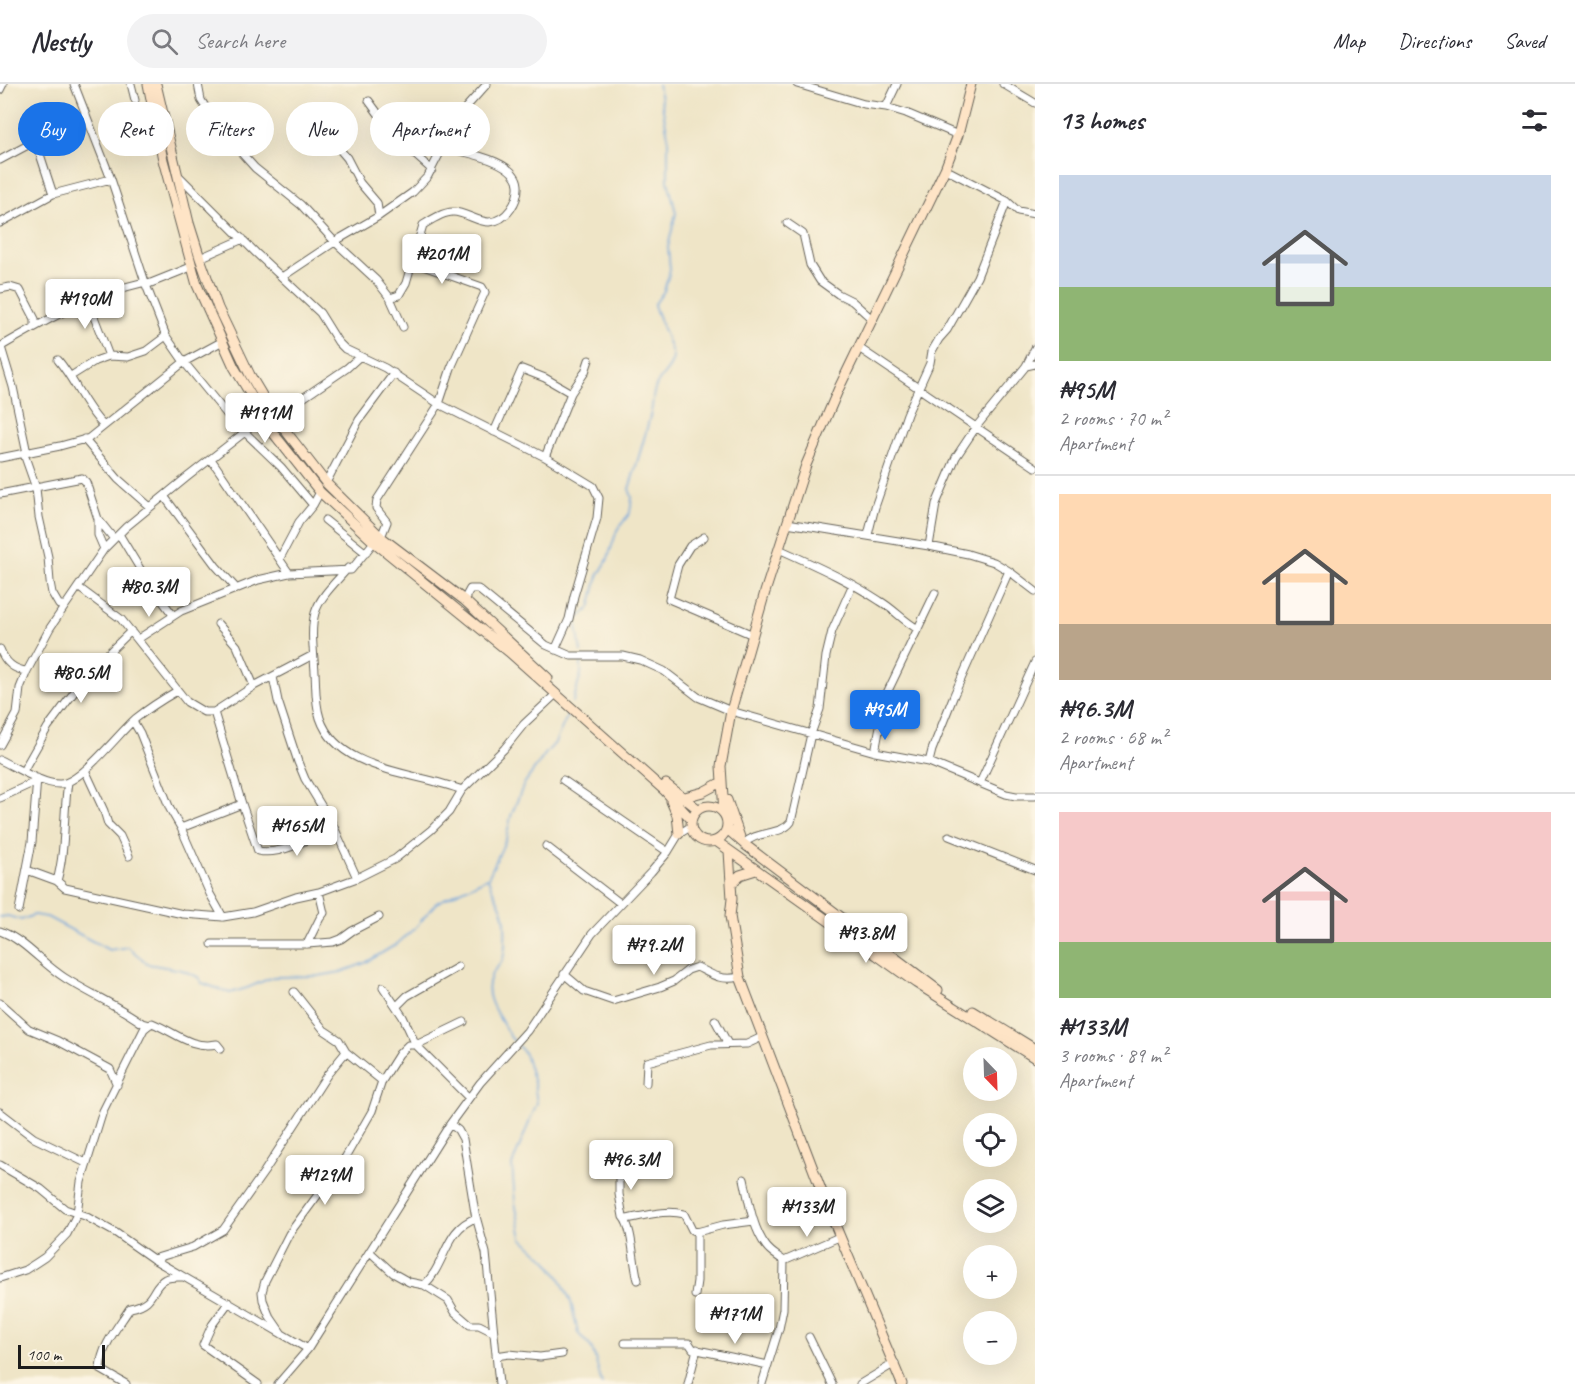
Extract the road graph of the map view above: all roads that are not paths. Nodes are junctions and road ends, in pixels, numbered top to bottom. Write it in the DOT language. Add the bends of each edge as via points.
graph roads {
  1 [pos="3,84"];
  2 [pos="74,84"];
  3 [pos="131,84"];
  4 [pos="148,84"];
  5 [pos="156,84"];
  6 [pos="198,84"];
  7 [pos="487,84"];
  8 [pos="797,84"];
  9 [pos="897,84"];
  10 [pos="971,84"];
  11 [pos="1003,84"];
  12 [pos="810,86"];
  13 [pos="0,90"];
  14 [pos="135,100"];
  15 [pos="369,101"];
  16 [pos="81,102"];
  17 [pos="471,102"];
  18 [pos="1035,103"];
  19 [pos="886,107"];
  20 [pos="86,114"];
  21 [pos="958,135"];
  22 [pos="18,151"];
  23 [pos="41,156"];
  24 [pos="345,156"];
  25 [pos="439,156"];
  26 [pos="477,156"];
  27 [pos="0,160"];
  28 [pos="945,169"];
  29 [pos="432,170"];
  30 [pos="178,175"];
  31 [pos="111,178"];
  32 [pos="53,194"];
  33 [pos="1007,201"];
  34 [pos="1035,214"];
  35 [pos="379,216"];
  36 [pos="0,223"];
  37 [pos="787,223"];
  38 [pos="243,239"];
  39 [pos="335,242"];
  40 [pos="200,258"];
  41 [pos="412,262"];
  42 [pos="191,267"];
  43 [pos="282,277"];
  44 [pos="145,284"];
  45 [pos="0,289"];
  46 [pos="390,298"];
  47 [pos="88,301"];
  48 [pos="873,320"];
  49 [pos="37,322"];
  50 [pos="403,327"];
  51 [pos="166,336"];
  52 [pos="221,342"];
  53 [pos="0,347"];
  54 [pos="859,348"];
  55 [pos="1035,348"];
  56 [pos="109,356"];
  57 [pos="359,357"];
  58 [pos="58,360"];
  59 [pos="589,360"];
  60 [pos="184,362"];
  61 [pos="1035,364"];
  62 [pos="1026,366"];
  63 [pos="394,373"];
  64 [pos="71,376"];
  65 [pos="919,388"];
  66 [pos="571,393"];
  67 [pos="439,404"];
  68 [pos="275,417"];
  69 [pos="103,425"];
  70 [pos="976,427"];
  71 [pos="245,432"];
  72 [pos="494,432"];
  73 [pos="84,440"];
  74 [pos="26,453"];
  75 [pos="1035,457"];
  76 [pos="0,458"];
  77 [pos="545,458"];
  78 [pos="211,459"];
  79 [pos="1032,466"];
  80 [pos="326,483"];
  81 [pos="36,488"];
  82 [pos="320,492"];
  83 [pos="0,494"];
  84 [pos="164,496"];
  85 [pos="313,505"];
  86 [pos="150,507"];
  87 [pos="98,519"];
  88 [pos="325,520"];
  89 [pos="787,523"];
  90 [pos="868,535"];
  91 [pos="116,537"];
  92 [pos="704,537"];
  93 [pos="377,540"];
  94 [pos="929,546"];
  95 [pos="104,549"];
  96 [pos="779,549"];
  97 [pos="366,553"];
  98 [pos="280,558"];
  99 [pos="348,568"];
  100 [pos="1009,571"];
  101 [pos="289,573"];
  102 [pos="853,584"];
  103 [pos="78,587"];
  104 [pos="236,588"];
  105 [pos="1035,591"];
  106 [pos="935,593"];
  107 [pos="464,600"];
  108 [pos="65,605"];
  109 [pos="173,615"];
  110 [pos="218,624"];
  111 [pos="918,629"];
  112 [pos="131,631"];
  113 [pos="753,635"];
  114 [pos="138,639"];
  115 [pos="0,650"];
  116 [pos="555,650"];
  117 [pos="313,655"];
  118 [pos="3,662"];
  119 [pos="1035,662"];
  120 [pos="27,671"];
  121 [pos="273,677"];
  122 [pos="254,686"];
  123 [pos="177,691"];
  124 [pos="558,693"];
  125 [pos="579,711"];
  126 [pos="731,711"];
  127 [pos="214,712"];
  128 [pos="133,721"];
  129 [pos="811,734"];
  130 [pos="0,745"];
  131 [pos="875,752"];
  132 [pos="0,760"];
  133 [pos="930,762"];
  134 [pos="85,770"];
  135 [pos="23,771"];
  136 [pos="37,779"];
  137 [pos="563,780"];
  138 [pos="68,782"];
  139 [pos="721,783"];
  140 [pos="980,783"];
  141 [pos="462,790"];
  142 [pos="665,791"];
  143 [pos="1035,796"];
  144 [pos="0,798"];
  145 [pos="681,798"];
  146 [pos="242,804"];
  147 [pos="710,806"];
  148 [pos="698,809"];
  149 [pos="724,813"];
  150 [pos="690,823"];
  151 [pos="333,825"];
  152 [pos="181,828"];
  153 [pos="727,829"];
  154 [pos="679,834"];
  155 [pos="949,836"];
  156 [pos="743,844"];
  157 [pos="546,846"];
  158 [pos="723,846"];
  159 [pos="668,852"];
  160 [pos="129,856"];
  161 [pos="27,870"];
  162 [pos="756,870"];
  163 [pos="1035,870"];
  164 [pos="357,878"];
  165 [pos="57,881"];
  166 [pos="731,884"];
  167 [pos="319,892"];
  168 [pos="620,903"];
  169 [pos="730,905"];
  170 [pos="19,910"];
  171 [pos="223,917"];
  172 [pos="379,917"];
  173 [pos="0,931"];
  174 [pos="212,944"];
  175 [pos="307,944"];
  176 [pos="458,967"];
  177 [pos="564,974"];
  178 [pos="740,977"];
  179 [pos="383,987"];
  180 [pos="294,992"];
  181 [pos="0,1004"];
  182 [pos="396,1006"];
  183 [pos="715,1020"];
  184 [pos="464,1022"];
  185 [pos="145,1026"];
  186 [pos="762,1037"];
  187 [pos="728,1044"];
  188 [pos="416,1045"];
  189 [pos="221,1049"];
  190 [pos="1035,1049"];
  191 [pos="346,1052"];
  192 [pos="1035,1058"];
  193 [pos="382,1081"];
  194 [pos="646,1083"];
  195 [pos="117,1085"];
  196 [pos="469,1098"];
  197 [pos="0,1112"];
  198 [pos="450,1124"];
  199 [pos="86,1163"];
  200 [pos="0,1165"];
  201 [pos="620,1171"];
  202 [pos="744,1179"];
  203 [pos="76,1214"];
  204 [pos="476,1218"];
  205 [pos="626,1219"];
  206 [pos="754,1221"];
  207 [pos="698,1232"];
  208 [pos="839,1237"];
  209 [pos="368,1255"];
  210 [pos="153,1259"];
  211 [pos="784,1261"];
  212 [pos="184,1277"];
  213 [pos="0,1278"];
  214 [pos="638,1280"];
  215 [pos="424,1285"];
  216 [pos="695,1295"];
  217 [pos="229,1302"];
  218 [pos="493,1332"];
  219 [pos="282,1334"];
  220 [pos="809,1337"];
  221 [pos="625,1343"];
  222 [pos="308,1349"];
  223 [pos="697,1349"];
  224 [pos="562,1354"];
  225 [pos="496,1356"];
  226 [pos="895,1363"];
  227 [pos="768,1365"];
  228 [pos="126,1384"];
  229 [pos="258,1384"];
  230 [pos="278,1384"];
  231 [pos="499,1384"];
  232 [pos="688,1384"];
  233 [pos="762,1384"];
  234 [pos="832,1384"];
  235 [pos="860,1384"];
  236 [pos="902,1384"];
  1 -- 13 [label="street"];
  2 -- 16 [label="street"];
  3 -- 14 [label="street"];
  4 -- 42 [label="main road"];
  5 -- 30 [label="main road"];
  6 -- 39 [label="street" via="201,100 218,127 255,168 301,205"];
  7 -- 17 [label="street"];
  8 -- 12 [label="street"];
  9 -- 19 [label="street"];
  10 -- 21 [label="main road"];
  11 -- 18 [label="street"];
  12 -- 19 [label="street"];
  15 -- 29 [label="street" via="396,138"];
  19 -- 21 [label="street"];
  20 -- 31 [label="street"];
  21 -- 28 [label="main road"];
  22 -- 27 [label="street"];
  23 -- 32 [label="street"];
  24 -- 35 [label="street" via="356,179 377,202"];
  25 -- 29 [label="street"];
  26 -- 41 [label="street" via="511,170 517,177 516,202 505,216 489,222 453,212 425,224"];
  28 -- 33 [label="street"];
  28 -- 48 [label="main road"];
  29 -- 35 [label="street" via="413,192"];
  30 -- 38 [label="street"];
  30 -- 40 [label="main road"];
  31 -- 32 [label="street"];
  31 -- 44 [label="street"];
  32 -- 36 [label="street"];
  33 -- 34 [label="street" via="1018,211"];
  33 -- 65 [label="street" via="977,277 935,345"];
  35 -- 39 [label="street"];
  37 -- 48 [label="street" via="802,234 810,265 820,281"];
  38 -- 40 [label="street"];
  38 -- 43 [label="street"];
  39 -- 43 [label="street"];
  39 -- 46 [label="street"];
  40 -- 68 [label="main road" via="223,318"];
  41 -- 46 [label="street" via="402,291"];
  41 -- 67 [label="street" via="482,287 485,292"];
  42 -- 44 [label="street"];
  42 -- 52 [label="main road"];
  43 -- 57 [label="street" via="320,313 338,342"];
  44 -- 47 [label="street" via="121,288"];
  44 -- 51 [label="street"];
  45 -- 49 [label="street" via="10,286 20,290"];
  46 -- 50 [label="street"];
  47 -- 49 [label="street"];
  47 -- 56 [label="street"];
  48 -- 54 [label="main road"];
  49 -- 53 [label="street"];
  51 -- 56 [label="street" via="146,351 128,357"];
  51 -- 60 [label="street"];
  52 -- 60 [label="street"];
  52 -- 82 [label="main road" via="274,434"];
  53 -- 74 [label="street" via="13,387"];
  54 -- 65 [label="street"];
  54 -- 89 [label="main road" via="814,443"];
  55 -- 62 [label="street"];
  56 -- 64 [label="street"];
  57 -- 63 [label="street"];
  57 -- 68 [label="street"];
  58 -- 64 [label="street"];
  59 -- 66 [label="street"];
  60 -- 69 [label="street"];
  60 -- 71 [label="street"];
  61 -- 62 [label="street"];
  62 -- 70 [label="street"];
  63 -- 67 [label="street"];
  63 -- 80 [label="street" via="359,420"];
  64 -- 69 [label="street"];
  65 -- 70 [label="street"];
  65 -- 90 [label="street"];
  66 -- 72 [label="street" via="522,369"];
  66 -- 77 [label="street"];
  67 -- 72 [label="street"];
  67 -- 93 [label="street" via="377,500 376,508 387,522"];
  68 -- 80 [label="main road"];
  69 -- 73 [label="street"];
  70 -- 79 [label="street"];
  70 -- 94 [label="street" via="941,488"];
  71 -- 78 [label="street"];
  71 -- 85 [label="street"];
  72 -- 77 [label="street"];
  73 -- 74 [label="street"];
  73 -- 86 [label="street"];
  74 -- 76 [label="street"];
  74 -- 81 [label="street"];
  75 -- 79 [label="street"];
  77 -- 116 [label="street" via="593,486 600,505 569,619"];
  78 -- 84 [label="street"];
  78 -- 98 [label="street"];
  80 -- 93 [label="main road"];
  81 -- 83 [label="street"];
  81 -- 87 [label="street" via="82,478"];
  81 -- 108 [label="street" via="50,582 56,602"];
  82 -- 85 [label="street"];
  82 -- 93 [label="main road"];
  84 -- 86 [label="street"];
  84 -- 104 [label="street"];
  85 -- 98 [label="street"];
  86 -- 91 [label="street"];
  87 -- 91 [label="street"];
  87 -- 95 [label="street" via="98,535"];
  88 -- 97 [label="street"];
  89 -- 90 [label="street"];
  89 -- 96 [label="main road"];
  90 -- 94 [label="street"];
  91 -- 95 [label="street"];
  91 -- 109 [label="street"];
  92 -- 113 [label="street" via="690,546 678,566 669,599"];
  93 -- 97 [label="street"];
  93 -- 107 [label="main road"];
  93 -- 124 [label="main road"];
  94 -- 100 [label="street" via="994,562"];
  95 -- 103 [label="street"];
  96 -- 102 [label="street"];
  96 -- 113 [label="main road"];
  97 -- 99 [label="street" via="351,570"];
  98 -- 101 [label="street"];
  99 -- 101 [label="street"];
  99 -- 117 [label="street" via="315,612"];
  100 -- 105 [label="street"];
  100 -- 133 [label="street" via="954,695"];
  101 -- 104 [label="street"];
  102 -- 111 [label="street"];
  102 -- 129 [label="street" via="832,631 820,709"];
  103 -- 108 [label="street"];
  103 -- 112 [label="street" via="122,619"];
  104 -- 109 [label="street"];
  106 -- 111 [label="street"];
  107 -- 116 [label="street" via="470,589 478,589"];
  107 -- 124 [label="main road"];
  108 -- 120 [label="street"];
  109 -- 114 [label="street"];
  110 -- 122 [label="street" via="237,646"];
  111 -- 131 [label="street" via="886,695"];
  112 -- 114 [label="street"];
  112 -- 135 [label="street" via="90,670 48,727"];
  113 -- 126 [label="main road"];
  114 -- 123 [label="street"];
  115 -- 118 [label="street"];
  116 -- 126 [label="street" via="571,656 623,656 640,660 664,671 698,697"];
  117 -- 121 [label="street"];
  117 -- 141 [label="street" via="317,706 333,739 372,765"];
  118 -- 120 [label="street"];
  119 -- 140 [label="street"];
  120 -- 130 [label="street" via="17,714"];
  121 -- 122 [label="street"];
  121 -- 151 [label="street" via="298,762"];
  122 -- 127 [label="street"];
  123 -- 127 [label="street" via="195,707"];
  123 -- 128 [label="street"];
  124 -- 125 [label="main road"];
  124 -- 141 [label="street"];
  125 -- 142 [label="main road"];
  125 -- 145 [label="main road"];
  126 -- 129 [label="street"];
  126 -- 139 [label="main road"];
  127 -- 146 [label="street"];
  128 -- 134 [label="street"];
  128 -- 152 [label="street"];
  129 -- 131 [label="street"];
  129 -- 156 [label="street" via="791,822 784,828 749,837"];
  131 -- 133 [label="street"];
  132 -- 135 [label="street"];
  133 -- 140 [label="street"];
  134 -- 138 [label="street"];
  134 -- 160 [label="street" via="108,824 120,836"];
  135 -- 136 [label="street"];
  136 -- 138 [label="street" via="56,784"];
  136 -- 144 [label="street"];
  136 -- 161 [label="street"];
  137 -- 159 [label="street"];
  138 -- 165 [label="street" via="63,860"];
  139 -- 145 [label="main road"];
  139 -- 147 [label="main road"];
  139 -- 149 [label="main road"];
  139 -- 156 [label="main road"];
  140 -- 143 [label="street" via="1006,794"];
  141 -- 164 [label="street" via="448,812 410,848 395,860"];
  142 -- 150 [label="main road"];
  142 -- 154 [label="main road" via="677,815"];
  145 -- 148 [label="main road"];
  146 -- 151 [label="street" via="256,849 261,853 299,843"];
  146 -- 152 [label="street"];
  147 -- 148 [label="main road"];
  147 -- 149 [label="main road"];
  148 -- 150 [label="main road"];
  149 -- 153 [label="main road"];
  150 -- 154 [label="street"];
  150 -- 158 [label="main road" via="698,839"];
  151 -- 164 [label="street"];
  152 -- 171 [label="street"];
  153 -- 156 [label="main road"];
  153 -- 158 [label="main road"];
  154 -- 159 [label="street"];
  155 -- 163 [label="street"];
  156 -- 190 [label="main road" via="938,990"];
  157 -- 168 [label="street"];
  158 -- 162 [label="main road"];
  158 -- 166 [label="main road"];
  158 -- 169 [label="main road" via="726,897"];
  159 -- 168 [label="street"];
  161 -- 165 [label="street"];
  161 -- 170 [label="street"];
  162 -- 166 [label="main road" via="740,875"];
  162 -- 192 [label="main road" via="916,983"];
  164 -- 167 [label="street"];
  165 -- 171 [label="street" via="65,888 102,897 183,914"];
  166 -- 169 [label="main road"];
  167 -- 171 [label="street"];
  167 -- 175 [label="street" via="324,913"];
  168 -- 177 [label="street"];
  169 -- 178 [label="main road"];
  172 -- 175 [label="street" via="333,942"];
  173 -- 185 [label="street" via="63,977 104,998"];
  174 -- 175 [label="street"];
  176 -- 182 [label="street"];
  177 -- 178 [label="street" via="584,991 613,1001 660,987 697,967 728,980"];
  177 -- 196 [label="street" via="527,1031"];
  178 -- 186 [label="main road"];
  179 -- 182 [label="street"];
  180 -- 191 [label="street"];
  181 -- 195 [label="street" via="29,1029 110,1070"];
  182 -- 188 [label="street"];
  183 -- 187 [label="street"];
  184 -- 188 [label="street"];
  185 -- 189 [label="street" via="152,1023 195,1045 217,1044"];
  185 -- 195 [label="street"];
  186 -- 187 [label="street" via="747,1044"];
  186 -- 208 [label="main road"];
  187 -- 194 [label="street" via="647,1062"];
  188 -- 193 [label="street" via="408,1044 403,1049"];
  188 -- 196 [label="street"];
  191 -- 193 [label="street"];
  191 -- 210 [label="street" via="223,1230 193,1246"];
  193 -- 219 [label="street" via="372,1111 345,1158 289,1234 265,1281 262,1300"];
  195 -- 199 [label="street" via="103,1111"];
  196 -- 198 [label="street"];
  197 -- 199 [label="street" via="34,1138"];
  198 -- 204 [label="street" via="463,1139"];
  198 -- 209 [label="street"];
  199 -- 203 [label="street"];
  200 -- 203 [label="street"];
  201 -- 205 [label="street" via="619,1194"];
  202 -- 206 [label="street"];
  203 -- 210 [label="street" via="116,1233"];
  203 -- 213 [label="street" via="67,1234 45,1257 25,1270"];
  204 -- 215 [label="street" via="458,1229"];
  204 -- 218 [label="street" via="486,1253"];
  205 -- 207 [label="street" via="669,1212 684,1214 692,1230"];
  205 -- 214 [label="street"];
  206 -- 207 [label="street"];
  206 -- 211 [label="street" via="765,1245"];
  207 -- 216 [label="street"];
  208 -- 211 [label="street"];
  208 -- 226 [label="main road"];
  209 -- 215 [label="street" via="409,1282"];
  209 -- 222 [label="street"];
  210 -- 212 [label="street"];
  211 -- 227 [label="street" via="783,1309"];
  212 -- 217 [label="street"];
  212 -- 228 [label="street" via="165,1279 153,1297 130,1308 107,1343 100,1356 100,1369"];
  215 -- 218 [label="street" via="448,1300 470,1325"];
  217 -- 219 [label="street"];
  217 -- 229 [label="street" via="203,1345"];
  218 -- 225 [label="street"];
  219 -- 222 [label="street"];
  220 -- 234 [label="street"];
  221 -- 223 [label="street" via="689,1343"];
  222 -- 230 [label="street"];
  223 -- 227 [label="street"];
  223 -- 232 [label="street"];
  224 -- 225 [label="street" via="540,1358"];
  225 -- 231 [label="street"];
  226 -- 235 [label="street"];
  226 -- 236 [label="main road"];
  227 -- 233 [label="street"];
}
